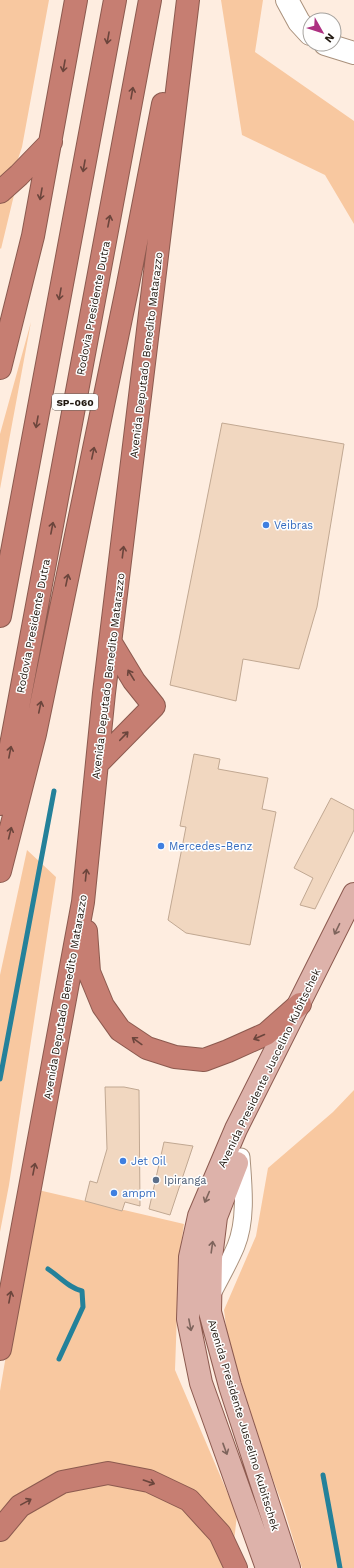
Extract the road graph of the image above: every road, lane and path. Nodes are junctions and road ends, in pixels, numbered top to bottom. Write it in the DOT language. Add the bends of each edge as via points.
graph roads {
  1 [pos="76,0"];
  2 [pos="115,0"];
  3 [pos="150,0"];
  4 [pos="183,0"];
  5 [pos="188,0"];
  6 [pos="287,0"];
  7 [pos="302,23"];
  8 [pos="342,49"];
  9 [pos="354,53"];
  10 [pos="50,142"];
  11 [pos="0,192"];
  12 [pos="0,300"];
  13 [pos="8,337"];
  14 [pos="0,368"];
  15 [pos="0,616"];
  16 [pos="111,643"];
  17 [pos="97,764"];
  18 [pos="0,804"];
  19 [pos="0,871"];
  20 [pos="354,894"];
  21 [pos="83,902"];
  22 [pos="354,928"];
  23 [pos="300,1004"];
  24 [pos="0,1349"];
  25 [pos="0,1530"];
  26 [pos="236,1568"];
  27 [pos="267,1568"];
  28 [pos="288,1568"];
  1 -- 10 [label="highway, one-way"];
  2 -- 15 [label="highway, SP-060, one-way"];
  18 -- 3 [label="highway, Rodovia Presidente Dutra / SP-060, one-way"];
  19 -- 4 [label="highway, one-way" via="35,734 127,288"];
  16 -- 5 [label="highway, Avenida Deputado Benedito Matarazzo, one-way"];
  6 -- 7 [label="main road"];
  8 -- 9 [label="main road"];
  10 -- 11 [label="highway"];
  10 -- 13 [label="highway, one-way" via="33,236"];
  12 -- 13 [label="highway"];
  13 -- 14 [label="highway"];
  16 -- 17 [label="highway, Avenida Deputado Benedito Matarazzo"];
  17 -- 16 [label="highway, one-way" via="154,706 134,681"];
  21 -- 17 [label="highway, Avenida Deputado Benedito Matarazzo, one-way"];
  20 -- 23 [label="main road, Avenida Presidente Juscelino Kubitschek, one-way"];
  23 -- 21 [label="highway, one-way" via="266,1034 204,1060 176,1057 146,1048 120,1030 103,1006 89,972"];
  24 -- 21 [label="highway, Avenida Deputado Benedito Matarazzo, one-way"];
  28 -- 22 [label="main road, Avenida Presidente Juscelino Kubitschek, one-way" via="210,1312 211,1258 216,1217 241,1155"];
  23 -- 27 [label="main road, Avenida Presidente Juscelino Kubitschek, one-way" via="236,1129 198,1216 190,1257 188,1319 201,1383"];
  25 -- 26 [label="highway, one-way" via="20,1506 62,1482 108,1473 149,1481 189,1500 220,1534"];
}
